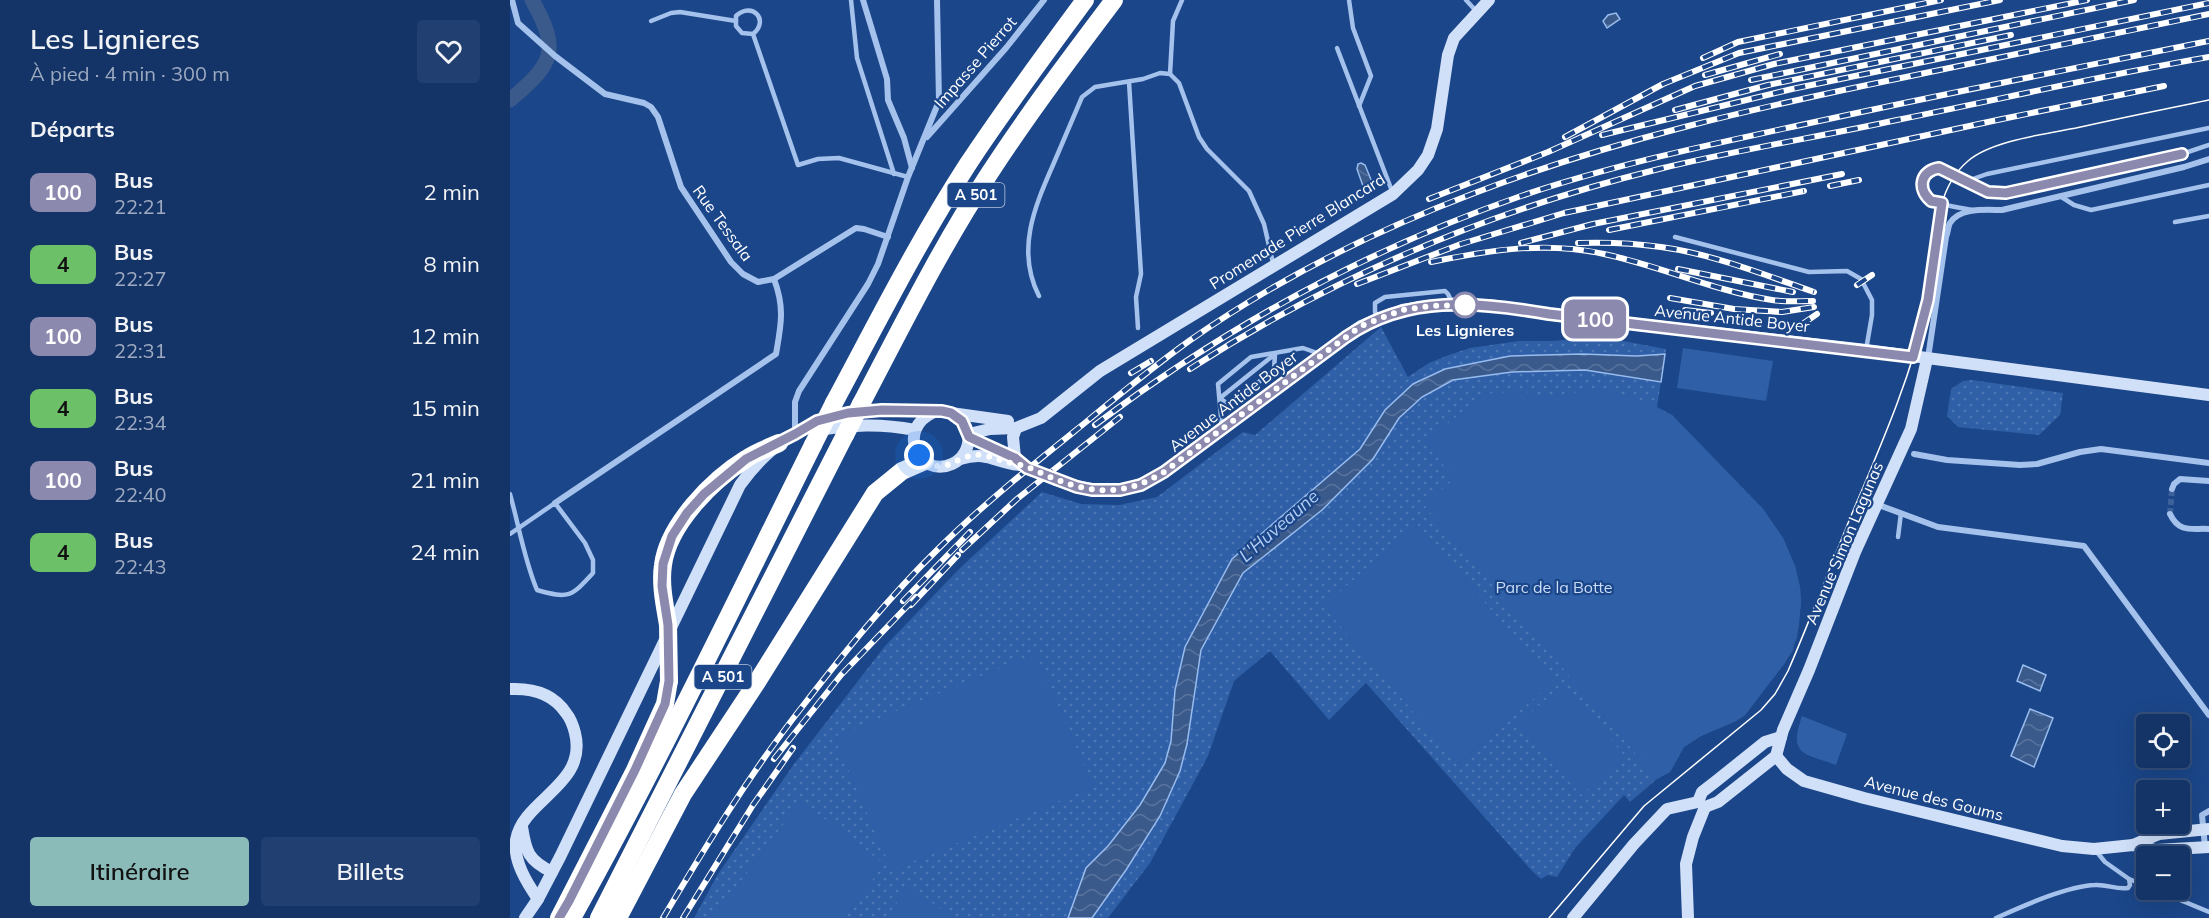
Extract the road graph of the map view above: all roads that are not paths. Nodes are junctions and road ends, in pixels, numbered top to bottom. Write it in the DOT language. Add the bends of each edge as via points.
graph roads {
  1 [pos="512,0"];
  2 [pos="851,0"];
  3 [pos="863,0"];
  4 [pos="937,0"];
  5 [pos="1044,0"];
  6 [pos="1085,0"];
  7 [pos="1114,0"];
  8 [pos="1182,0"];
  9 [pos="1349,0"];
  10 [pos="1466,0"];
  11 [pos="1489,0"];
  12 [pos="1477,12"];
  13 [pos="651,21"];
  14 [pos="736,21"];
  15 [pos="753,34"];
  16 [pos="1337,48"];
  17 [pos="1170,74"];
  18 [pos="1129,82"];
  19 [pos="1359,106"];
  20 [pos="2209,128"];
  21 [pos="925,140"];
  22 [pos="2209,145"];
  23 [pos="2209,159"];
  24 [pos="912,168"];
  25 [pos="894,174"];
  26 [pos="908,177"];
  27 [pos="1966,180"];
  28 [pos="2209,185"];
  29 [pos="1393,194"];
  30 [pos="2060,196"];
  31 [pos="1942,203"];
  32 [pos="1974,210"];
  33 [pos="2209,216"];
  34 [pos="2175,222"];
  35 [pos="888,237"];
  36 [pos="1675,237"];
  37 [pos="1274,266"];
  38 [pos="774,279"];
  39 [pos="1039,296"];
  40 [pos="1138,328"];
  41 [pos="1866,350"];
  42 [pos="1275,354"];
  43 [pos="1322,354"];
  44 [pos="1913,357"];
  45 [pos="1928,359"];
  46 [pos="2209,395"];
  47 [pos="1220,398"];
  48 [pos="934,412"];
  49 [pos="951,413"];
  50 [pos="1033,422"];
  51 [pos="1016,428"];
  52 [pos="1222,429"];
  53 [pos="915,430"];
  54 [pos="795,434"];
  55 [pos="969,436"];
  56 [pos="779,443"];
  57 [pos="1914,454"];
  58 [pos="960,459"];
  59 [pos="925,462"];
  60 [pos="1018,462"];
  61 [pos="2209,463"];
  62 [pos="2209,482"];
  63 [pos="2172,489"];
  64 [pos="510,494"];
  65 [pos="555,503"];
  66 [pos="1876,504"];
  67 [pos="1901,513"];
  68 [pos="2170,514"];
  69 [pos="519,527"];
  70 [pos="2209,529"];
  71 [pos="510,534"];
  72 [pos="1898,537"];
  73 [pos="510,689"];
  74 [pos="2209,715"];
  75 [pos="1781,737"];
  76 [pos="1776,756"];
  77 [pos="1702,804"];
  78 [pos="2209,810"];
  79 [pos="522,822"];
  80 [pos="2207,830"];
  81 [pos="2133,845"];
  82 [pos="2207,847"];
  83 [pos="2094,849"];
  84 [pos="552,872"];
  85 [pos="2129,879"];
  86 [pos="2136,882"];
  87 [pos="538,899"];
  88 [pos="2180,900"];
  89 [pos="2209,912"];
  90 [pos="525,918"];
  91 [pos="559,918"];
  92 [pos="572,918"];
  93 [pos="599,918"];
  94 [pos="618,918"];
  95 [pos="1573,918"];
  96 [pos="1688,918"];
  97 [pos="1996,918"];
  1 -- 38 [label="street, Rue Tessala" via="518,23 555,56 605,94 651,107 658,117 681,187 731,262 758,282"];
  2 -- 25 [label="lane" via="857,58"];
  3 -- 24 [label="street" via="887,79 888,100"];
  4 -- 21 [label="street" via="939,101"];
  5 -- 21 [label="street, Impasse Pierrot"];
  6 -- 92 [label="highway, A 501, bridge" via="968,165 902,276"];
  7 -- 93 [label="highway, A 501, bridge" via="989,174 926,278"];
  8 -- 17 [label="lane" via="1173,21"];
  9 -- 19 [label="lane" via="1353,28 1371,76"];
  10 -- 12 [label="lane"];
  11 -- 12 [label="main road, Promenade Pierre Blancard"];
  12 -- 29 [label="main road, Promenade Pierre Blancard" via="1450,46 1437,129 1428,155"];
  13 -- 14 [label="lane" via="680,12"];
  14 -- 15 [label="lane" via="738,31"];
  14 -- 15 [label="lane" via="743,11 758,14 759,28"];
  15 -- 25 [label="lane" via="798,165 839,158"];
  16 -- 19 [label="lane"];
  17 -- 18 [label="lane"];
  17 -- 37 [label="lane" via="1179,83 1207,149 1249,192 1264,224"];
  18 -- 39 [label="lane" via="1095,87 1082,97 1035,207 1029,259 1031,281"];
  18 -- 40 [label="lane" via="1141,274 1136,297"];
  19 -- 29 [label="lane"];
  20 -- 27 [label="lane"];
  21 -- 24 [label="street"];
  22 -- 27 [label="lane" via="2006,193 1988,192"];
  23 -- 30 [label="street"];
  24 -- 26 [label="street"];
  25 -- 26 [label="lane"];
  26 -- 35 [label="street"];
  27 -- 31 [label="lane" via="1939,168 1926,173 1923,192 1931,201"];
  28 -- 30 [label="lane" via="2091,210"];
  29 -- 37 [label="main road, Promenade Pierre Blancard"];
  30 -- 32 [label="street" via="2002,210"];
  31 -- 32 [label="lane"];
  31 -- 44 [label="street" via="1928,300"];
  32 -- 45 [label="street" via="1950,223"];
  33 -- 34 [label="lane"];
  35 -- 38 [label="street" via="856,228"];
  35 -- 54 [label="street" via="868,284 799,391"];
  36 -- 41 [label="lane" via="1809,272 1846,271 1861,279 1872,300"];
  37 -- 50 [label="main road, Promenade Pierre Blancard" via="1100,371"];
  38 -- 65 [label="street" via="781,299 776,354"];
  41 -- 43 [label="main road, Avenue Antide Boyer" via="1489,305 1453,305 1402,310 1378,318"];
  41 -- 44 [label="main road, Avenue Antide Boyer"];
  42 -- 43 [label="lane" via="1302,348"];
  42 -- 47 [label="lane"];
  42 -- 47 [label="lane" via="1251,357 1218,384"];
  42 -- 47 [label="lane" via="1274,370 1230,405"];
  43 -- 52 [label="main road, Avenue Antide Boyer"];
  44 -- 45 [label="main road, Avenue Antide Boyer"];
  45 -- 46 [label="main road, Avenue Antide Boyer"];
  45 -- 66 [label="main road, Avenue Simon Lagunas" via="1911,429"];
  47 -- 52 [label="lane"];
  48 -- 49 [label="main road"];
  48 -- 53 [label="main road" via="919,422"];
  48 -- 54 [label="main road" via="848,413 817,421"];
  49 -- 50 [label="main road"];
  49 -- 55 [label="main road" via="962,421"];
  50 -- 51 [label="main road, Promenade Pierre Blancard"];
  51 -- 55 [label="main road, Promenade Pierre Blancard" via="990,429"];
  51 -- 60 [label="main road" via="1013,437"];
  52 -- 60 [label="main road, Avenue Antide Boyer, bridge" via="1164,472 1120,490 1092,490 1056,480"];
  53 -- 54 [label="main road" via="879,424 848,425"];
  53 -- 59 [label="main road" via="914,448"];
  54 -- 56 [label="main road"];
  55 -- 58 [label="main road"];
  55 -- 60 [label="main road, Avenue Antide Boyer"];
  56 -- 84 [label="main road" via="740,485"];
  56 -- 91 [label="highway, bridge" via="746,459 704,494 672,536 663,564 662,586 668,625 669,681 665,704"];
  57 -- 61 [label="street" via="2020,465 2101,449"];
  58 -- 59 [label="main road" via="943,467"];
  58 -- 60 [label="main road, Avenue Antide Boyer" via="984,455 1011,465"];
  59 -- 94 [label="highway" via="902,471 875,493 683,794"];
  62 -- 63 [label="street" via="2180,479"];
  64 -- 69 [label="lane"];
  65 -- 69 [label="lane"];
  65 -- 69 [label="lane" via="593,560 592,573 575,592 560,597 537,590"];
  66 -- 67 [label="street"];
  66 -- 75 [label="main road, Avenue Simon Lagunas"];
  67 -- 72 [label="lane"];
  67 -- 74 [label="street" via="1938,527 2084,546"];
  68 -- 70 [label="street" via="2174,524 2182,528"];
  69 -- 71 [label="lane"];
  73 -- 79 [label="main road" via="537,691 562,706 571,719 576,740 571,769"];
  75 -- 76 [label="main road, Avenue Simon Lagunas"];
  75 -- 77 [label="main road" via="1766,742 1702,792"];
  76 -- 77 [label="main road" via="1718,802"];
  76 -- 83 [label="main road, Avenue des Goums" via="1804,781 2051,844"];
  77 -- 95 [label="main road" via="1667,809"];
  77 -- 96 [label="main road" via="1686,864"];
  78 -- 80 [label="street" via="2202,816"];
  79 -- 84 [label="main road" via="527,854"];
  79 -- 87 [label="main road" via="516,843 518,858 526,882"];
  80 -- 81 [label="main road" via="2159,834"];
  80 -- 82 [label="street"];
  81 -- 82 [label="main road" via="2156,850"];
  81 -- 83 [label="main road, Avenue des Goums"];
  83 -- 85 [label="lane"];
  84 -- 87 [label="main road"];
  85 -- 86 [label="lane"];
  85 -- 97 [label="lane" via="2130,885 2122,890 2094,885 2074,888"];
  87 -- 90 [label="main road"];
  88 -- 89 [label="lane"];
}
